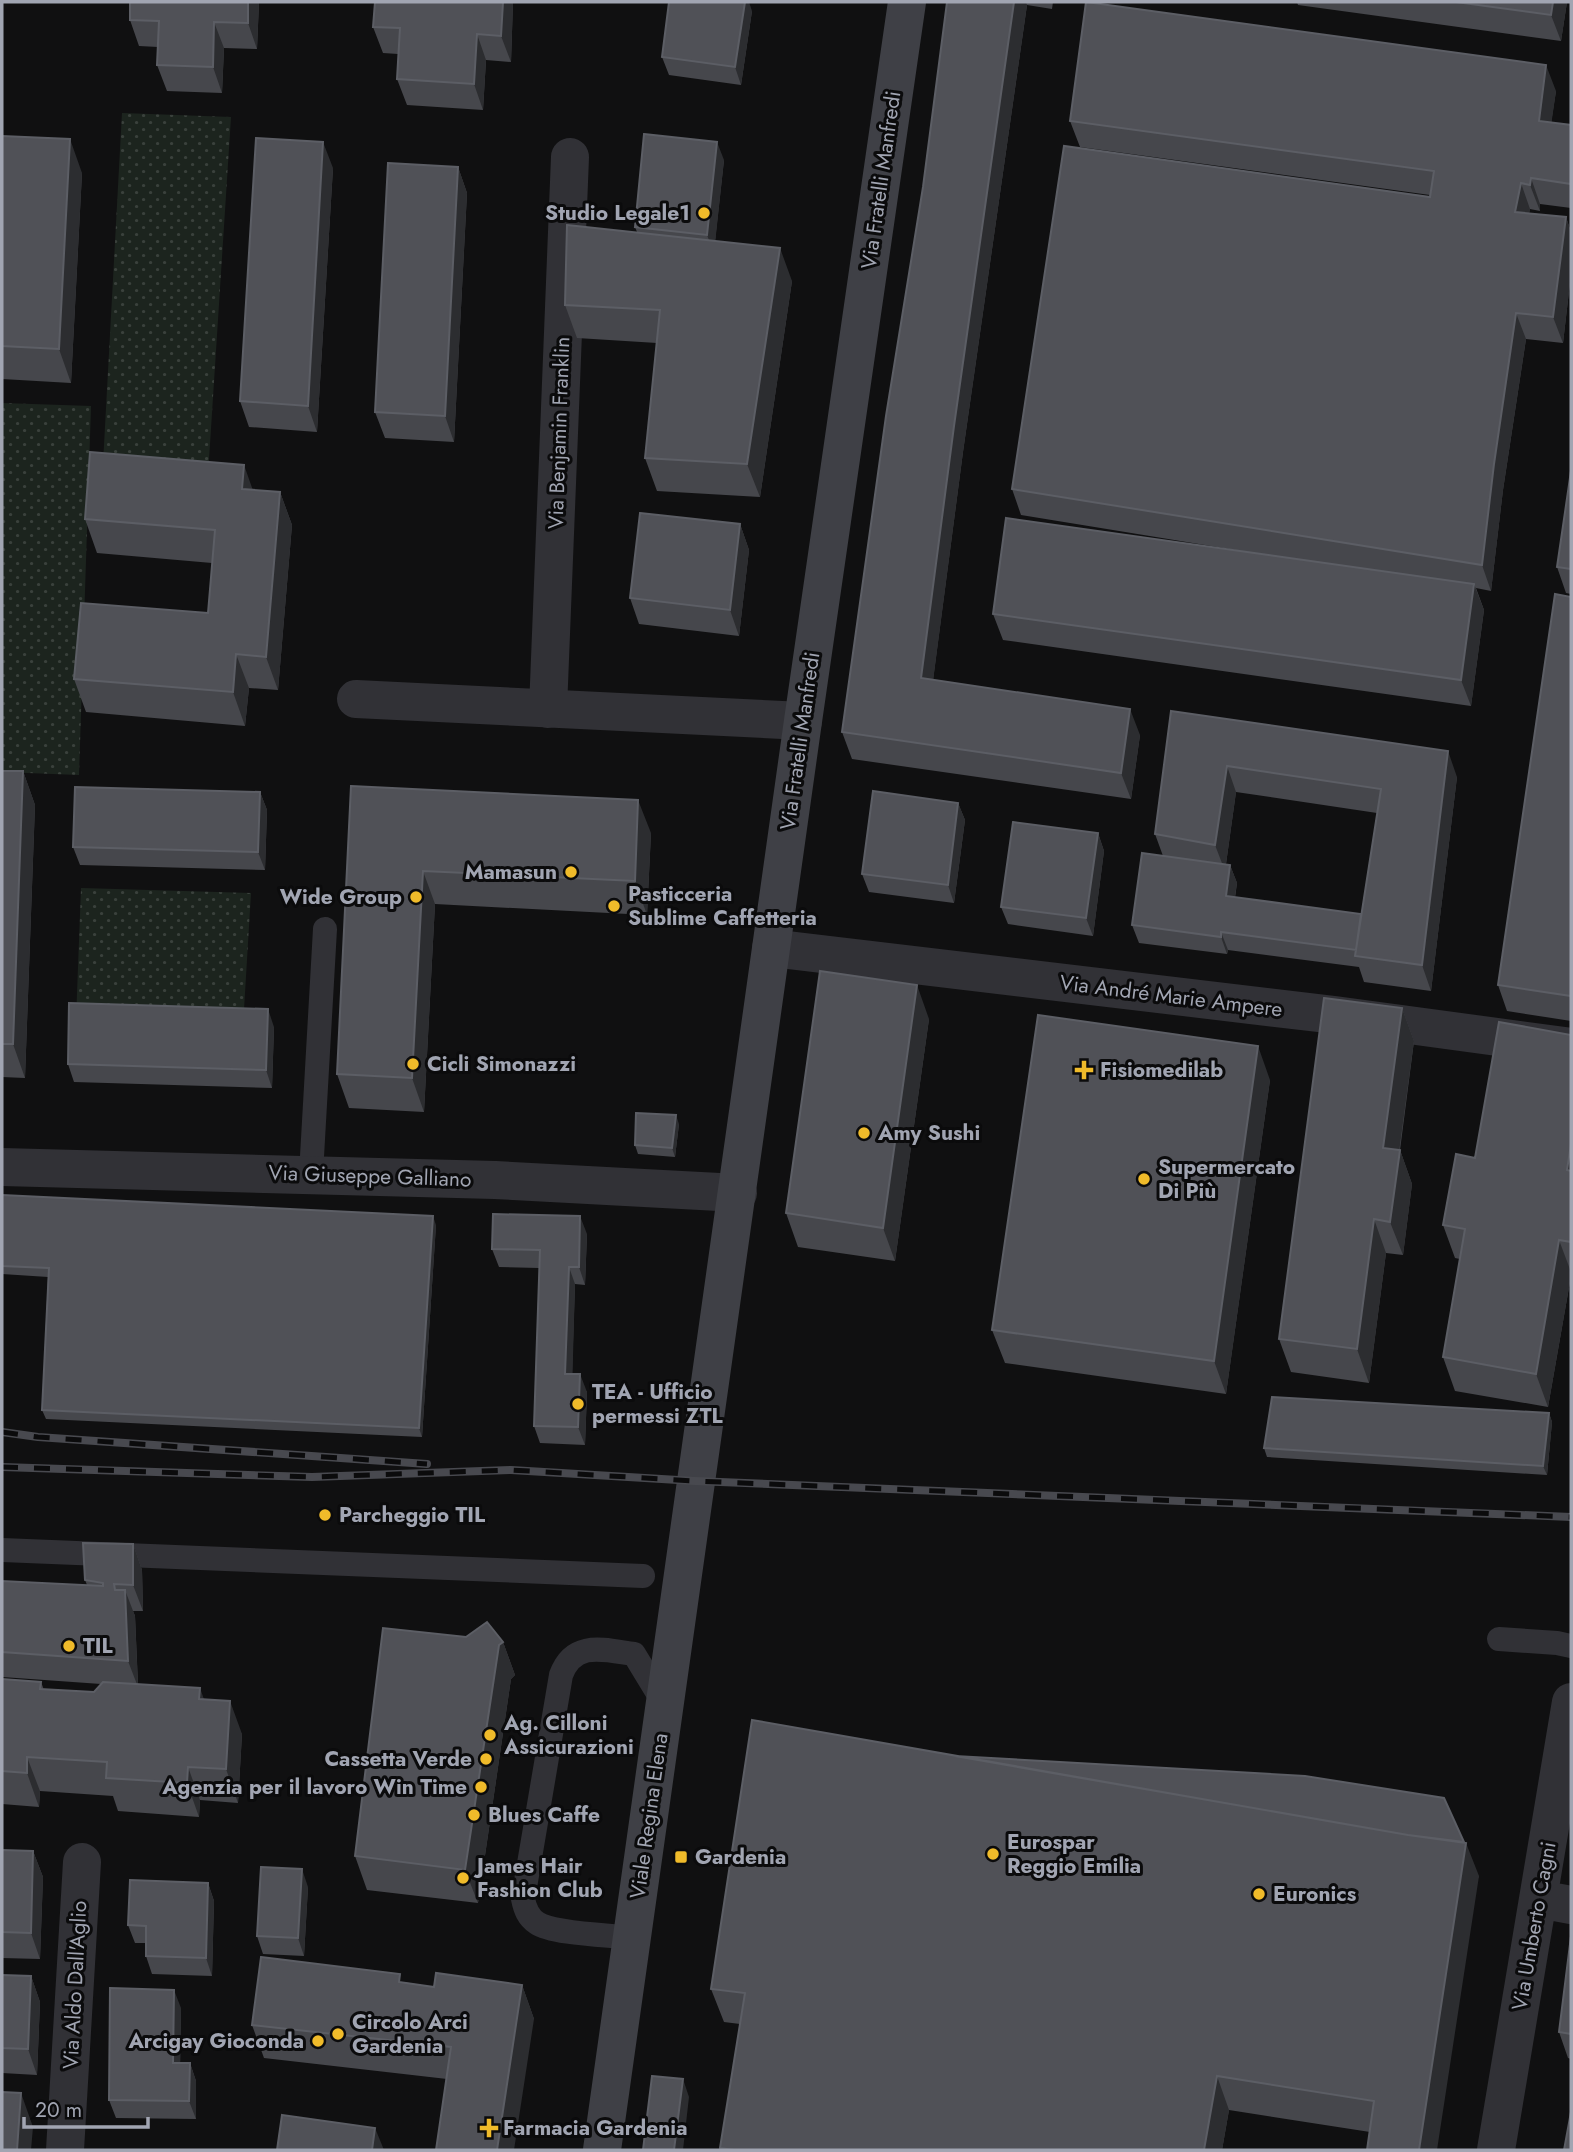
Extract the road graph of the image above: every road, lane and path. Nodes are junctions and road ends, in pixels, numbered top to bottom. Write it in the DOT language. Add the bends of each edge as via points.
graph roads {
  1 [pos="907,2"];
  2 [pos="570,157"];
  3 [pos="356,699"];
  4 [pos="548,709"];
  5 [pos="803,721"];
  6 [pos="325,929"];
  7 [pos="771,948"];
  8 [pos="1571,1047"];
  9 [pos="2,1167"];
  10 [pos="311,1174"];
  11 [pos="738,1193"];
  12 [pos="695,1481"];
  13 [pos="2,1550"];
  14 [pos="643,1576"];
  15 [pos="1499,1639"];
  16 [pos="1571,1646"];
  17 [pos="1571,1702"];
  18 [pos="665,1705"];
  19 [pos="82,1862"];
  20 [pos="1555,1902"];
  21 [pos="632,1938"];
  22 [pos="65,2150"];
  23 [pos="602,2150"];
  24 [pos="1496,2150"];
  1 -- 5 [label="main road, Via Fratelli Manfredi"];
  2 -- 4 [label="street, Via Benjamin Franklin"];
  3 -- 4 [label="street"];
  4 -- 5 [label="street"];
  5 -- 7 [label="main road, Via Fratelli Manfredi"];
  6 -- 10 [label="lane"];
  7 -- 8 [label="street, Via André Marie Ampere"];
  7 -- 11 [label="main road, Via Fratelli Manfredi"];
  9 -- 10 [label="street, Via Giuseppe Galliano"];
  10 -- 11 [label="street, Via Giuseppe Galliano"];
  11 -- 12 [label="main road, Via Fratelli Manfredi"];
  12 -- 18 [label="main road, Viale Regina Elena"];
  13 -- 14 [label="lane"];
  15 -- 16 [label="lane"];
  17 -- 20 [label="street, Via Umberto Cagni"];
  18 -- 21 [label="main road, Viale Regina Elena"];
  18 -- 21 [label="lane" via="634,1654 585,1650 565,1663 523,1899 526,1911 538,1923 554,1929"];
  19 -- 22 [label="street, Via Aldo Dall'Aglio"];
  20 -- 24 [label="street, Via Umberto Cagni"];
  21 -- 23 [label="main road, Viale Regina Elena"];
}
